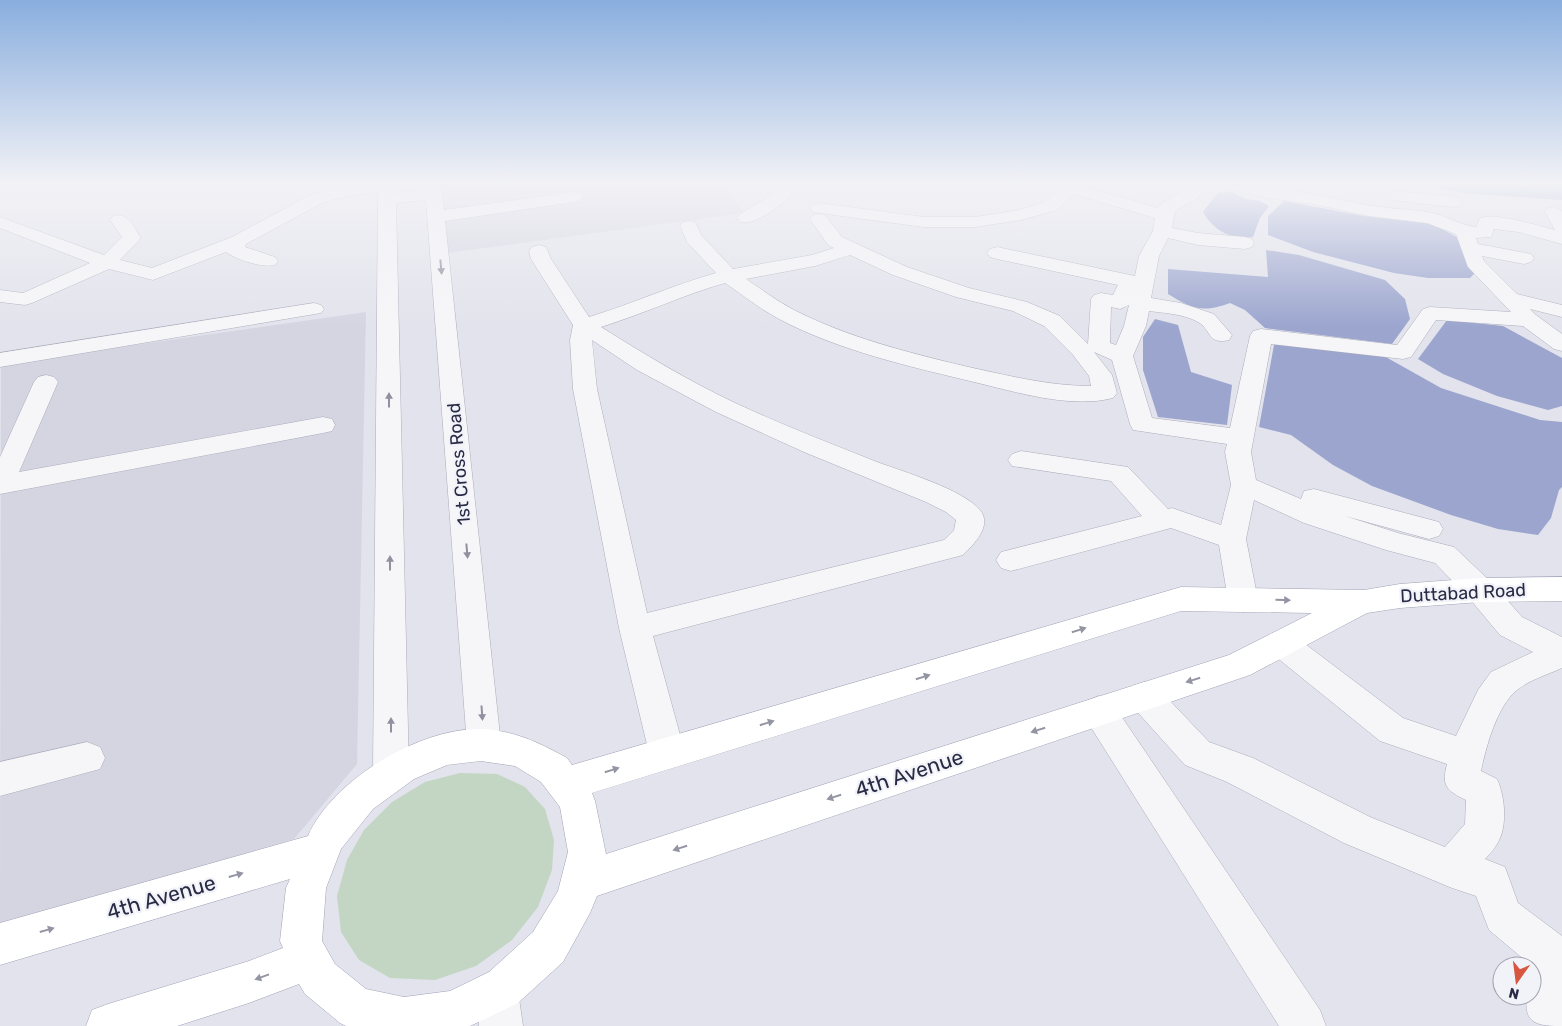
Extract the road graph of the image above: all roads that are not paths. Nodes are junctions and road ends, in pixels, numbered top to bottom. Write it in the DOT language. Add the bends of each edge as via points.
graph roads {
  1 [pos="26,232"];
  2 [pos="128,232"];
  3 [pos="257,232"];
  4 [pos="387,232"];
  5 [pos="437,232"];
  6 [pos="691,232"];
  7 [pos="830,232"];
  8 [pos="1159,232"];
  9 [pos="1184,232"];
  10 [pos="1453,232"];
  11 [pos="1484,232"];
  12 [pos="1539,232"];
  13 [pos="1562,238"];
  14 [pos="1467,240"];
  15 [pos="239,242"];
  16 [pos="1245,243"];
  17 [pos="850,249"];
  18 [pos="539,251"];
  19 [pos="998,253"];
  20 [pos="1524,258"];
  21 [pos="268,261"];
  22 [pos="107,263"];
  23 [pos="728,276"];
  24 [pos="0,296"];
  25 [pos="1510,298"];
  26 [pos="1139,303"];
  27 [pos="314,309"];
  28 [pos="1562,310"];
  29 [pos="1528,320"];
  30 [pos="584,325"];
  31 [pos="1221,335"];
  32 [pos="1562,344"];
  33 [pos="1122,356"];
  34 [pos="0,360"];
  35 [pos="46,382"];
  36 [pos="323,425"];
  37 [pos="1241,438"];
  38 [pos="1021,460"];
  39 [pos="0,484"];
  40 [pos="1244,485"];
  41 [pos="1270,496"];
  42 [pos="1162,520"];
  43 [pos="1428,529"];
  44 [pos="1232,539"];
  45 [pos="1011,560"];
  46 [pos="1562,589"];
  47 [pos="1480,590"];
  48 [pos="1243,600"];
  49 [pos="1364,602"];
  50 [pos="635,628"];
  51 [pos="1281,643"];
  52 [pos="1562,653"];
  53 [pos="1144,696"];
  54 [pos="1099,711"];
  55 [pos="484,745"];
  56 [pos="667,753"];
  57 [pos="1467,755"];
  58 [pos="87,758"];
  59 [pos="391,774"];
  60 [pos="0,779"];
  61 [pos="565,784"];
  62 [pos="322,851"];
  63 [pos="1452,870"];
  64 [pos="580,882"];
  65 [pos="0,944"];
  66 [pos="308,960"];
  67 [pos="499,1008"];
  68 [pos="1562,1015"];
  69 [pos="383,1021"];
  70 [pos="108,1026"];
  71 [pos="1304,1026"];
  1 -- 22 [label="street"];
  2 -- 22 [label="street" via="132,238"];
  3 -- 15 [label="street"];
  59 -- 4 [label="street, one-way"];
  5 -- 55 [label="street, 1st Cross Road, one-way"];
  6 -- 23 [label="street"];
  7 -- 17 [label="street" via="835,240"];
  8 -- 26 [label="street" via="1149,256"];
  9 -- 16 [label="street" via="1198,238"];
  10 -- 14 [label="street"];
  11 -- 14 [label="street"];
  12 -- 13 [label="street"];
  14 -- 20 [label="street"];
  14 -- 25 [label="street" via="1475,263"];
  15 -- 21 [label="street" via="234,250"];
  15 -- 22 [label="street" via="153,274"];
  17 -- 23 [label="street" via="806,262"];
  17 -- 23 [label="street" via="900,271 963,293 1020,306 1052,321 1100,375 1105,393 1065,393 1021,386 894,356 786,314"];
  18 -- 30 [label="street" via="540,259"];
  19 -- 33 [label="street" via="1130,281 1120,303 1101,299 1099,346"];
  22 -- 24 [label="street" via="25,299"];
  23 -- 30 [label="street"];
  25 -- 28 [label="street"];
  25 -- 29 [label="street"];
  26 -- 31 [label="street" via="1181,309 1207,318"];
  26 -- 33 [label="street" via="1135,326"];
  27 -- 34 [label="street"];
  29 -- 32 [label="street"];
  29 -- 37 [label="street" via="1430,313 1403,352 1261,336"];
  30 -- 50 [label="street" via="581,340 585,389"];
  30 -- 50 [label="street" via="645,365 725,407 936,495 970,517 968,534 953,548"];
  33 -- 37 [label="street" via="1142,424"];
  35 -- 39 [label="street"];
  36 -- 39 [label="street"];
  37 -- 40 [label="street" via="1238,452"];
  38 -- 42 [label="street" via="1119,473"];
  40 -- 41 [label="street"];
  40 -- 44 [label="street"];
  41 -- 43 [label="street" via="1306,496"];
  41 -- 47 [label="street" via="1323,519 1444,555"];
  42 -- 44 [label="street" via="1172,518"];
  42 -- 45 [label="street"];
  44 -- 48 [label="street"];
  46 -- 47 [label="main road, Duttabad Road"];
  47 -- 49 [label="main road, Duttabad Road"];
  47 -- 52 [label="street" via="1511,626"];
  48 -- 49 [label="main road, one-way"];
  56 -- 48 [label="main road, one-way" via="1181,599"];
  49 -- 51 [label="main road, 4th Avenue"];
  50 -- 56 [label="street"];
  51 -- 53 [label="main road, 4th Avenue, one-way" via="1239,665"];
  51 -- 57 [label="street" via="1392,730"];
  52 -- 57 [label="street" via="1503,682 1486,707"];
  53 -- 54 [label="main road, 4th Avenue"];
  53 -- 63 [label="street" via="1197,754 1240,770 1357,830"];
  54 -- 64 [label="main road, 4th Avenue, one-way"];
  54 -- 71 [label="street"];
  55 -- 59 [label="main road" via="445,749"];
  55 -- 61 [label="main road" via="521,751 554,770"];
  61 -- 56 [label="main road, one-way"];
  57 -- 63 [label="street" via="1462,780 1484,791 1484,831"];
  58 -- 60 [label="street"];
  59 -- 62 [label="main road" via="360,797 327,837"];
  61 -- 64 [label="main road" via="577,802 587,852"];
  65 -- 62 [label="main road, 4th Avenue, one-way"];
  62 -- 66 [label="main road" via="306,888 301,941"];
  63 -- 68 [label="street" via="1491,882 1503,916 1553,955 1547,1005"];
  64 -- 67 [label="main road" via="576,899 548,947 504,987"];
  66 -- 69 [label="main road" via="320,979 355,1008"];
  66 -- 70 [label="main road, one-way"];
  67 -- 69 [label="main road"];
}
